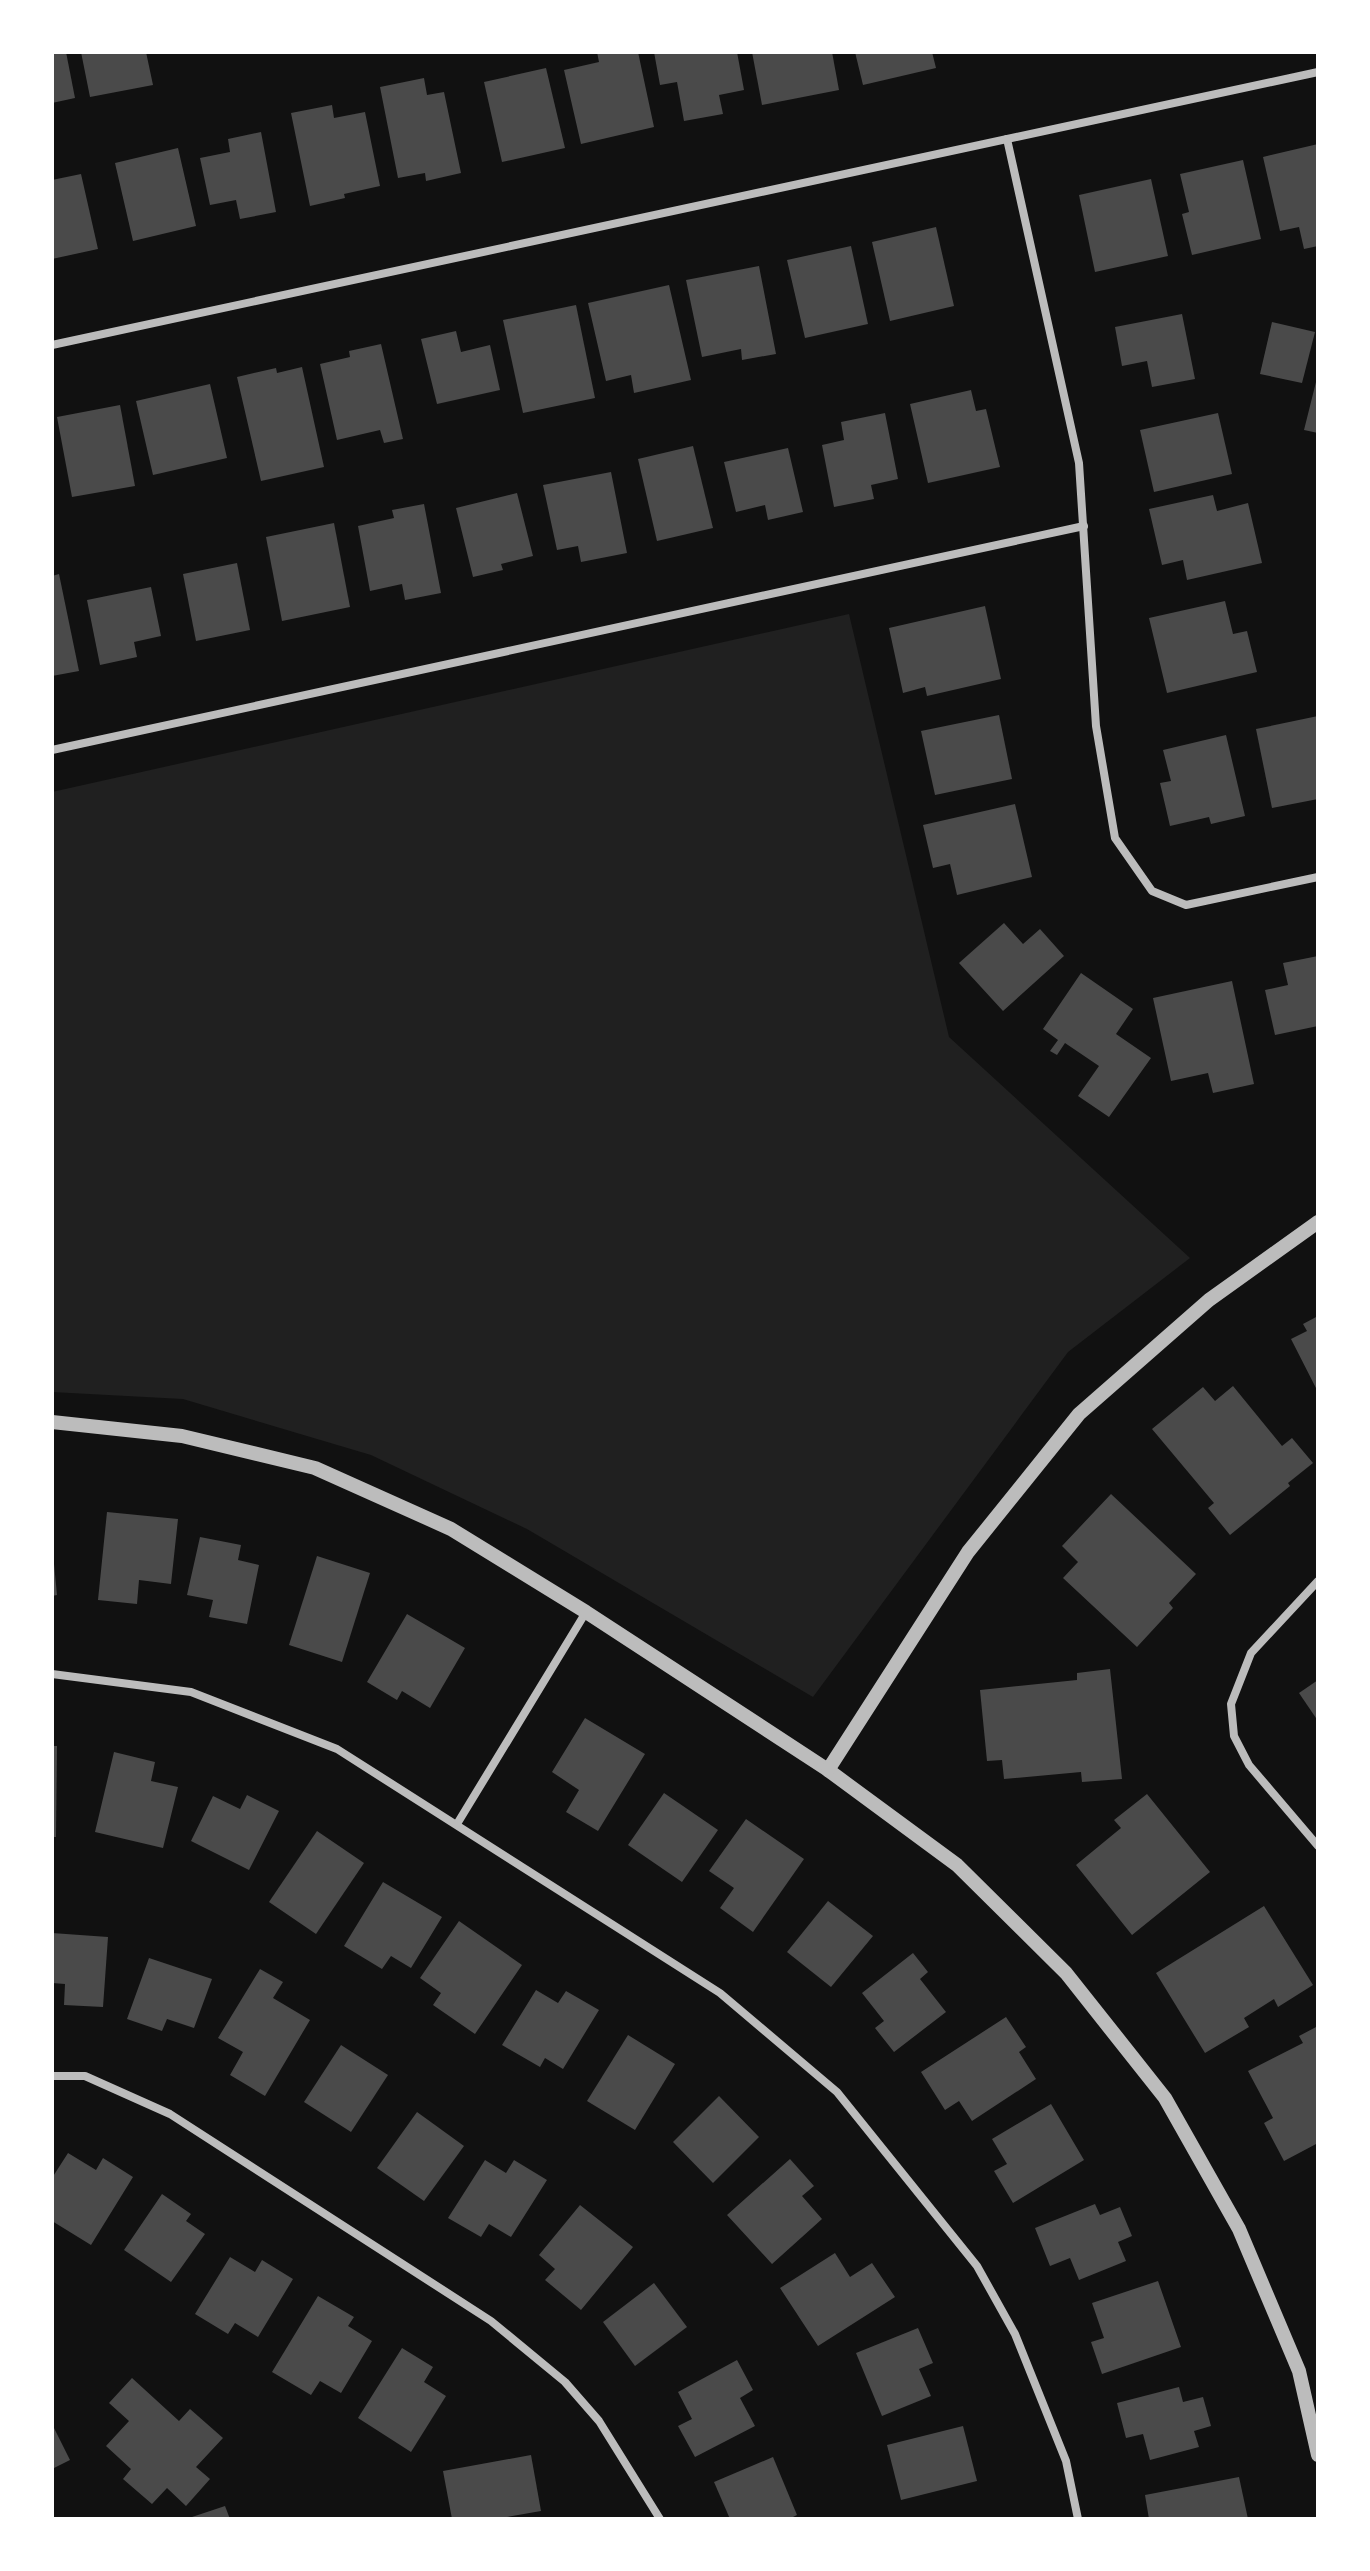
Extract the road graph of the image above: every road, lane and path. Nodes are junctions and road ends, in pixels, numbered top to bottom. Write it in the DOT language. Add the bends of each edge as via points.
graph roads {
  1 [pos="1318,72"];
  2 [pos="1007,139"];
  3 [pos="52,345"];
  4 [pos="1084,526"];
  5 [pos="52,750"];
  6 [pos="1318,877"];
  7 [pos="1318,1222"];
  8 [pos="52,1422"];
  9 [pos="1318,1581"];
  10 [pos="586,1612"];
  11 [pos="52,1674"];
  12 [pos="828,1770"];
  13 [pos="457,1824"];
  14 [pos="1318,1846"];
  15 [pos="52,2076"];
  16 [pos="1318,2455"];
  17 [pos="660,2519"];
  18 [pos="1078,2519"];
  1 -- 2 [label="street"];
  2 -- 3 [label="street"];
  2 -- 4 [label="street" via="1079,463"];
  4 -- 5 [label="street"];
  4 -- 6 [label="street" via="1096,726 1115,838 1152,891 1186,905"];
  7 -- 12 [label="street" via="1209,1300 1079,1414 968,1552"];
  8 -- 10 [label="street" via="182,1436 315,1468 451,1529"];
  9 -- 14 [label="street" via="1251,1653 1231,1704 1234,1736 1249,1765"];
  10 -- 12 [label="street"];
  10 -- 13 [label="street"];
  11 -- 13 [label="street" via="191,1692 337,1749"];
  12 -- 16 [label="street" via="957,1865 1066,1973 1165,2098 1239,2229 1299,2371"];
  13 -- 18 [label="street" via="720,1993 837,2092 977,2266 1015,2334 1066,2461"];
  15 -- 17 [label="street" via="85,2076 170,2114 491,2321 565,2382 599,2421"];
}
